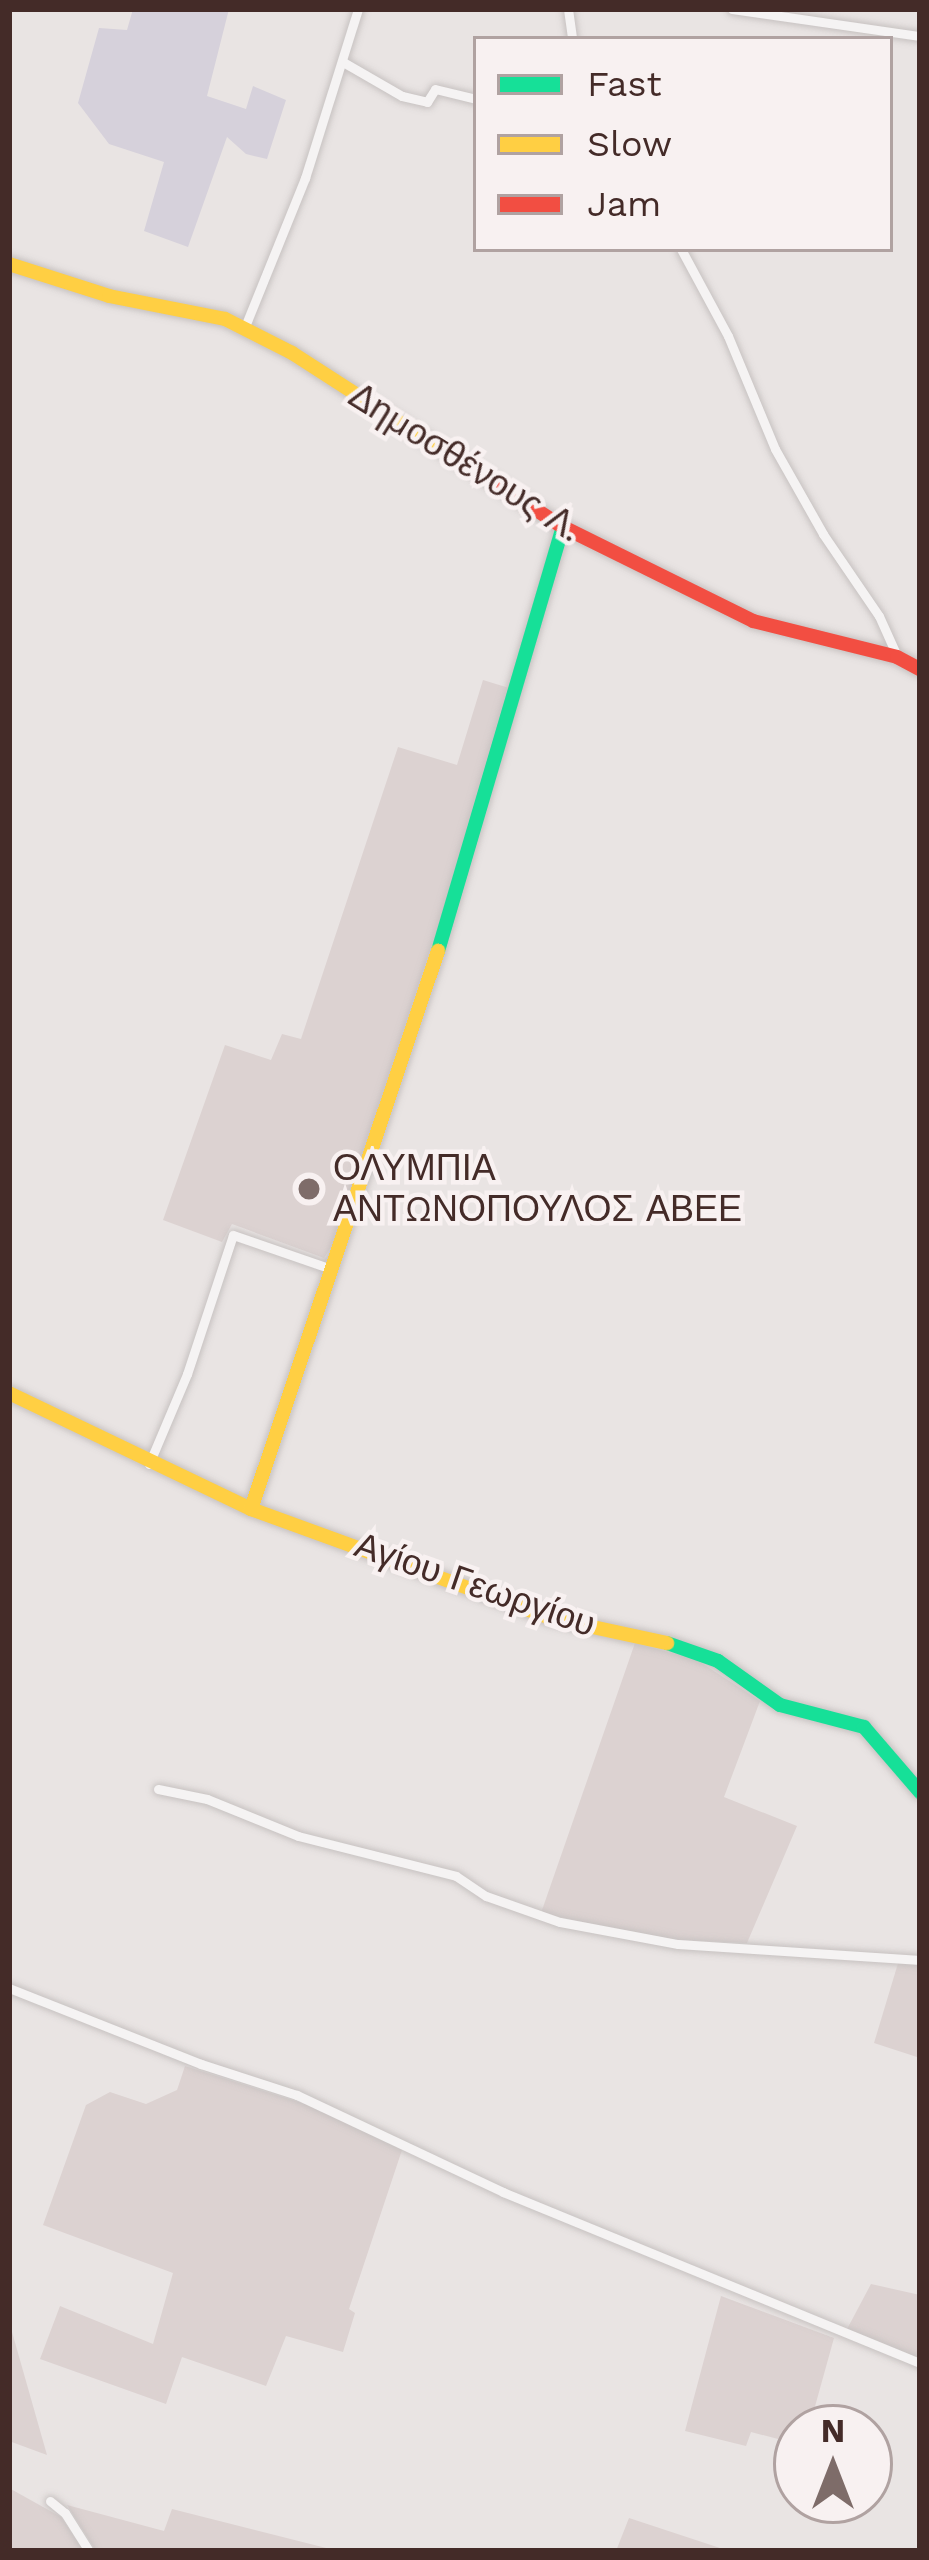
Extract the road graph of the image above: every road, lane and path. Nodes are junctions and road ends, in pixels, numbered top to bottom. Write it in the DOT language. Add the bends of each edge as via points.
graph roads {
  1 [pos="358,9"];
  2 [pos="732,9"];
  3 [pos="920,36"];
  4 [pos="343,62"];
  5 [pos="473,98"];
  6 [pos="683,252"];
  7 [pos="9,265"];
  8 [pos="244,329"];
  9 [pos="563,527"];
  10 [pos="897,657"];
  11 [pos="920,669"];
  12 [pos="332,1269"];
  13 [pos="9,1394"];
  14 [pos="149,1464"];
  15 [pos="251,1509"];
  16 [pos="158,1789"];
  17 [pos="920,1792"];
  18 [pos="920,1960"];
  19 [pos="9,1988"];
  20 [pos="920,2363"];
  21 [pos="50,2501"];
  22 [pos="89,2551"];
  1 -- 4 [label="street"];
  2 -- 3 [label="street"];
  4 -- 5 [label="street" via="402,96 427,102 435,89"];
  4 -- 8 [label="street"];
  6 -- 10 [label="street" via="776,449"];
  7 -- 8 [label="street, Δημοσθένους Λ."];
  8 -- 9 [label="street, Δημοσθένους Λ."];
  9 -- 10 [label="street, Δημοσθένους Λ." via="753,621"];
  9 -- 12 [label="street" via="476,833"];
  10 -- 11 [label="street, Δημοσθένους Λ."];
  12 -- 14 [label="street" via="232,1235"];
  12 -- 15 [label="street"];
  13 -- 14 [label="street, Αγίου Γεωργίου"];
  14 -- 15 [label="street, Αγίου Γεωργίου"];
  15 -- 17 [label="street, Αγίου Γεωργίου" via="551,1618 692,1650 780,1705 864,1727"];
  16 -- 18 [label="street" via="456,1876 486,1896 560,1922 678,1944"];
  19 -- 20 [label="street" via="297,2095 523,2201"];
  21 -- 22 [label="street"];
}
